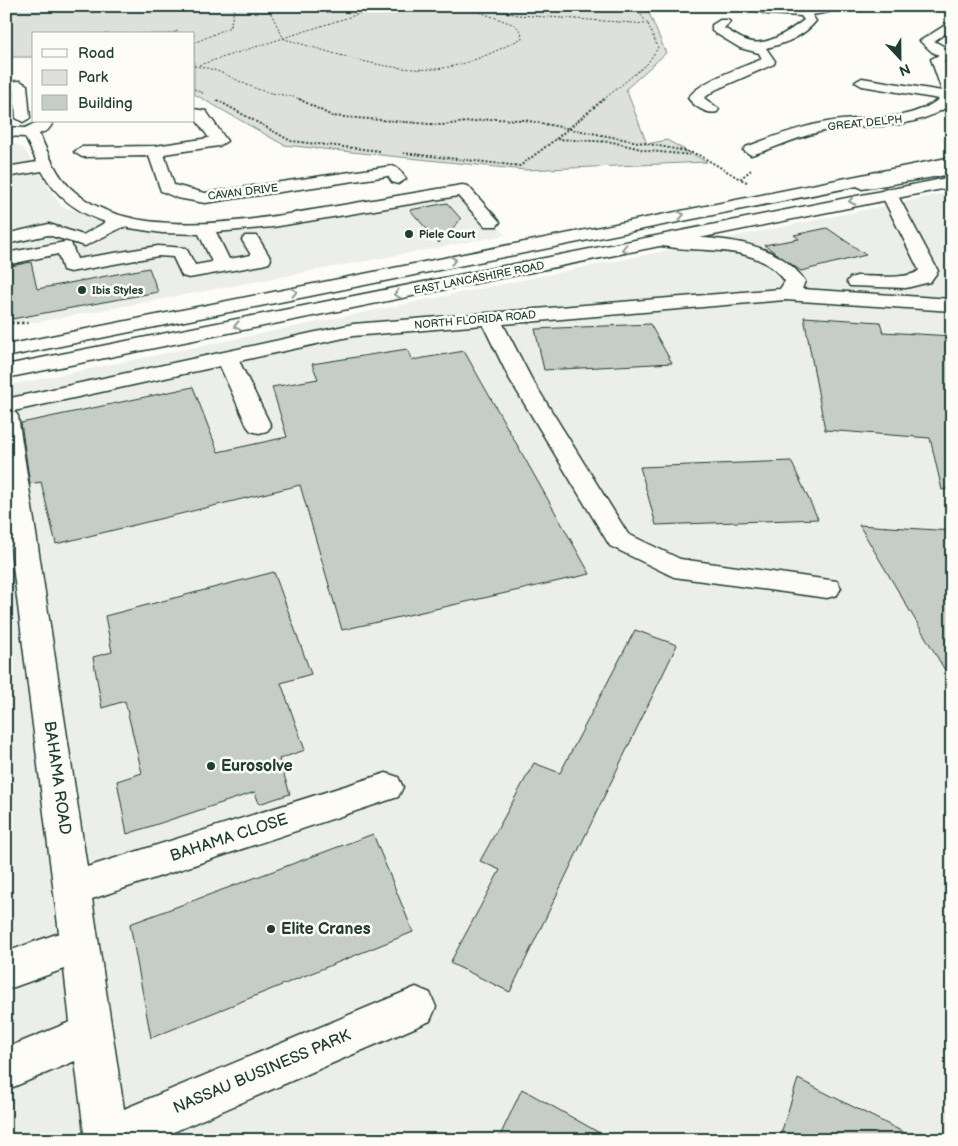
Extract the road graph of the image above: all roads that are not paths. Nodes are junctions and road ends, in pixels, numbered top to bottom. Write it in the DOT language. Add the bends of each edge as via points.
graph roads {
  1 [pos="748,6"];
  2 [pos="834,6"];
  3 [pos="805,12"];
  4 [pos="724,22"];
  5 [pos="952,24"];
  6 [pos="744,45"];
  7 [pos="952,55"];
  8 [pos="16,80"];
  9 [pos="862,82"];
  10 [pos="950,97"];
  11 [pos="32,109"];
  12 [pos="712,109"];
  13 [pos="195,113"];
  14 [pos="39,122"];
  15 [pos="6,123"];
  16 [pos="6,131"];
  17 [pos="768,144"];
  18 [pos="751,150"];
  19 [pos="154,151"];
  20 [pos="82,152"];
  21 [pos="791,153"];
  22 [pos="952,162"];
  23 [pos="48,165"];
  24 [pos="952,169"];
  25 [pos="7,172"];
  26 [pos="398,179"];
  27 [pos="952,182"];
  28 [pos="889,194"];
  29 [pos="762,199"];
  30 [pos="122,220"];
  31 [pos="491,222"];
  32 [pos="206,229"];
  33 [pos="6,239"];
  34 [pos="251,240"];
  35 [pos="86,241"];
  36 [pos="663,241"];
  37 [pos="65,247"];
  38 [pos="158,251"];
  39 [pos="6,259"];
  40 [pos="223,266"];
  41 [pos="790,288"];
  42 [pos="952,305"];
  43 [pos="165,318"];
  44 [pos="490,319"];
  45 [pos="6,337"];
  46 [pos="6,351"];
  47 [pos="227,358"];
  48 [pos="6,372"];
  49 [pos="6,406"];
  50 [pos="6,416"];
  51 [pos="259,426"];
  52 [pos="827,588"];
  53 [pos="386,787"];
  54 [pos="73,888"];
  55 [pos="81,944"];
  56 [pos="6,971"];
  57 [pos="416,1007"];
  58 [pos="93,1033"];
  59 [pos="6,1069"];
  60 [pos="108,1139"];
  1 -- 3 [label="main road"];
  2 -- 3 [label="main road"];
  3 -- 6 [label="main road" via="810,22 787,40 766,46"];
  4 -- 6 [label="main road" via="716,28"];
  5 -- 7 [label="main road" via="926,41"];
  6 -- 12 [label="main road" via="764,51 769,61 710,87 695,98"];
  7 -- 10 [label="main road" via="937,59"];
  8 -- 11 [label="main road"];
  9 -- 10 [label="main road"];
  10 -- 17 [label="main road, GREAT DELPH" via="941,106 919,116 890,122 829,126"];
  13 -- 19 [label="main road" via="201,114 218,141"];
  14 -- 15 [label="main road"];
  14 -- 16 [label="main road"];
  14 -- 23 [label="main road"];
  17 -- 18 [label="main road, GREAT DELPH"];
  17 -- 21 [label="main road"];
  19 -- 20 [label="main road"];
  19 -- 26 [label="main road, CAVAN DRIVE" via="168,188 205,198 392,171"];
  22 -- 29 [label="main road, EAST LANCASHIRE ROAD"];
  23 -- 25 [label="main road"];
  23 -- 30 [label="main road" via="68,195 98,214"];
  24 -- 29 [label="main road"];
  27 -- 28 [label="main road, EAST LANCASHIRE ROAD"];
  28 -- 36 [label="main road, EAST LANCASHIRE ROAD, one-way"];
  28 -- 41 [label="main road" via="929,271 923,278 906,282"];
  43 -- 29 [label="main road, EAST LANCASHIRE ROAD, one-way"];
  30 -- 32 [label="main road"];
  30 -- 35 [label="main road"];
  31 -- 32 [label="main road" via="462,190 236,227"];
  32 -- 40 [label="main road"];
  33 -- 35 [label="main road" via="49,229"];
  34 -- 40 [label="main road" via="262,259"];
  35 -- 37 [label="main road"];
  35 -- 38 [label="main road"];
  36 -- 41 [label="main road" via="723,245 763,255 791,272"];
  36 -- 48 [label="main road, EAST LANCASHIRE ROAD, one-way"];
  37 -- 38 [label="main road" via="70,266"];
  37 -- 39 [label="main road"];
  38 -- 40 [label="main road" via="180,252 190,272"];
  41 -- 42 [label="main road, NORTH FLORIDA ROAD"];
  41 -- 44 [label="main road, NORTH FLORIDA ROAD"];
  43 -- 45 [label="main road"];
  43 -- 46 [label="main road, EAST LANCASHIRE ROAD"];
  44 -- 47 [label="main road, NORTH FLORIDA ROAD" via="353,330"];
  44 -- 52 [label="main road" via="520,378 619,540 674,568"];
  47 -- 49 [label="main road, NORTH FLORIDA ROAD"];
  47 -- 51 [label="main road"];
  50 -- 54 [label="main road, BAHAMA ROAD"];
  53 -- 54 [label="main road, BAHAMA CLOSE"];
  54 -- 55 [label="main road, BAHAMA ROAD"];
  55 -- 56 [label="main road"];
  55 -- 58 [label="main road, BAHAMA ROAD"];
  57 -- 60 [label="main road, NASSAU BUSINESS PARK"];
  58 -- 59 [label="main road"];
  58 -- 60 [label="main road, BAHAMA ROAD"];
}
